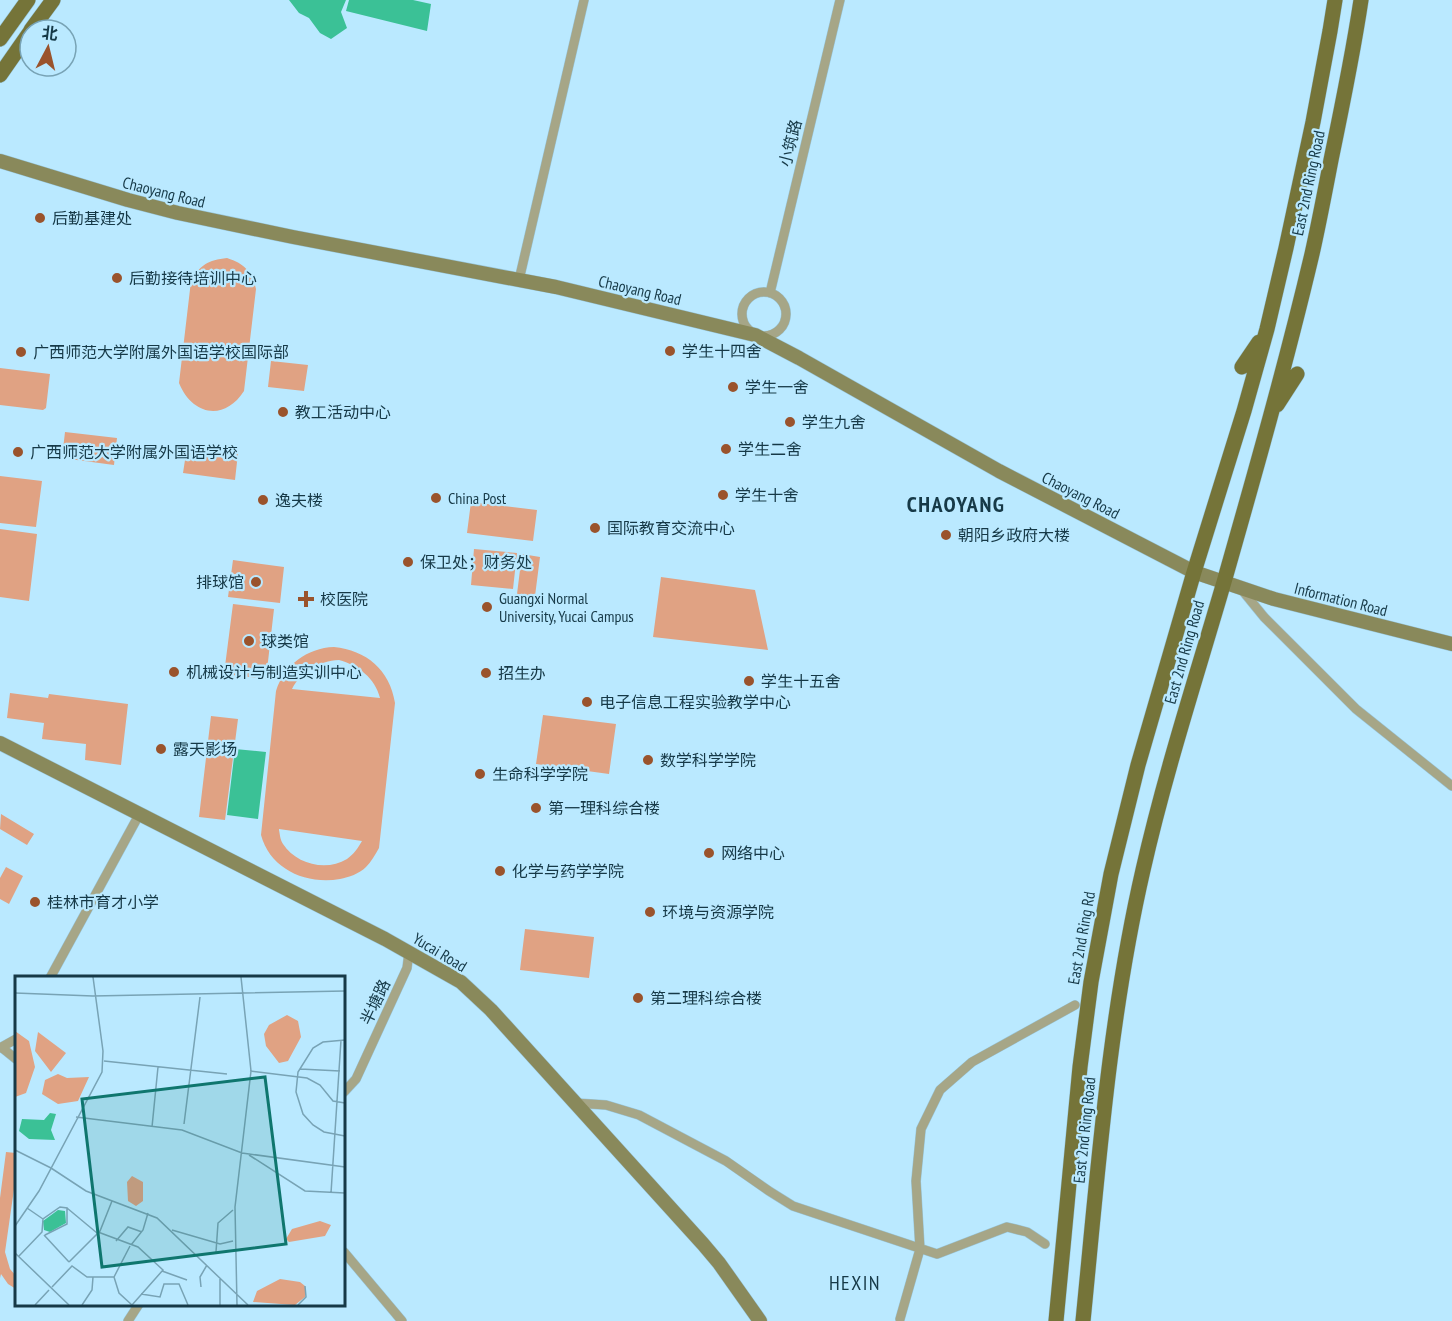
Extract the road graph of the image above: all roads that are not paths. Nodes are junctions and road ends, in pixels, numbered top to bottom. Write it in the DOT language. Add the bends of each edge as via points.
graph roads {
  1 [pos="28,0"];
  2 [pos="53,0"];
  3 [pos="584,0"];
  4 [pos="840,0"];
  5 [pos="1335,0"];
  6 [pos="1361,0"];
  7 [pos="40,18"];
  8 [pos="0,39"];
  9 [pos="18,49"];
  10 [pos="0,75"];
  11 [pos="0,161"];
  12 [pos="519,280"];
  13 [pos="770,293"];
  14 [pos="1267,329"];
  15 [pos="755,335"];
  16 [pos="1242,367"];
  17 [pos="1297,374"];
  18 [pos="1269,418"];
  19 [pos="1194,572"];
  20 [pos="1224,582"];
  21 [pos="1240,588"];
  22 [pos="1452,644"];
  23 [pos="0,743"];
  24 [pos="1452,786"];
  25 [pos="140,813"];
  26 [pos="409,952"];
  27 [pos="51,976"];
  28 [pos="1075,1005"];
  29 [pos="15,1040"];
  30 [pos="0,1048"];
  31 [pos="15,1058"];
  32 [pos="345,1091"];
  33 [pos="575,1103"];
  34 [pos="1045,1244"];
  35 [pos="920,1249"];
  36 [pos="345,1253"];
  37 [pos="138,1306"];
  38 [pos="900,1319"];
  39 [pos="128,1321"];
  40 [pos="402,1321"];
  41 [pos="760,1321"];
  42 [pos="1056,1321"];
  43 [pos="1083,1321"];
  1 -- 8 [label="main road"];
  2 -- 7 [label="main road"];
  3 -- 12 [label="street"];
  4 -- 13 [label="street, 小筑路"];
  5 -- 14 [label="main road, East 2nd Ring Road" via="1313,122"];
  6 -- 18 [label="main road, East 2nd Ring Road" via="1312,254"];
  9 -- 10 [label="main road"];
  11 -- 12 [label="street, Chaoyang Road" via="178,213"];
  12 -- 15 [label="street, Chaoyang Road"];
  13 -- 15 [label="street" via="755,294 744,304 744,325"];
  13 -- 15 [label="street" via="785,307 785,322 776,333"];
  14 -- 16 [label="main road"];
  14 -- 19 [label="main road, East 2nd Ring Road"];
  15 -- 19 [label="street, Chaoyang Road" via="999,471"];
  17 -- 18 [label="main road"];
  18 -- 20 [label="main road, East 2nd Ring Road"];
  19 -- 20 [label="street, Chaoyang Road"];
  19 -- 42 [label="main road, East 2nd Ring Rd" via="1133,787 1095,960 1080,1067"];
  20 -- 21 [label="street, Information Road"];
  20 -- 43 [label="main road, East 2nd Ring Road" via="1167,773 1125,961 1109,1067"];
  21 -- 22 [label="street, Information Road"];
  21 -- 24 [label="street" via="1356,709"];
  23 -- 25 [label="street, Yucai Road"];
  25 -- 26 [label="street, Yucai Road"];
  25 -- 27 [label="street"];
  26 -- 32 [label="street, 半塘路" via="407,968 356,1079"];
  26 -- 33 [label="street, Yucai Road" via="461,982 477,996"];
  28 -- 35 [label="street" via="972,1062 940,1090 921,1129 916,1181"];
  29 -- 30 [label="street"];
  30 -- 31 [label="street"];
  33 -- 35 [label="street" via="606,1105 639,1115 726,1161 793,1206"];
  33 -- 41 [label="street, Yucai Road" via="703,1244"];
  34 -- 35 [label="street" via="1027,1232 1007,1227 937,1254"];
  35 -- 38 [label="street"];
  36 -- 40 [label="street"];
  37 -- 39 [label="street"];
}
